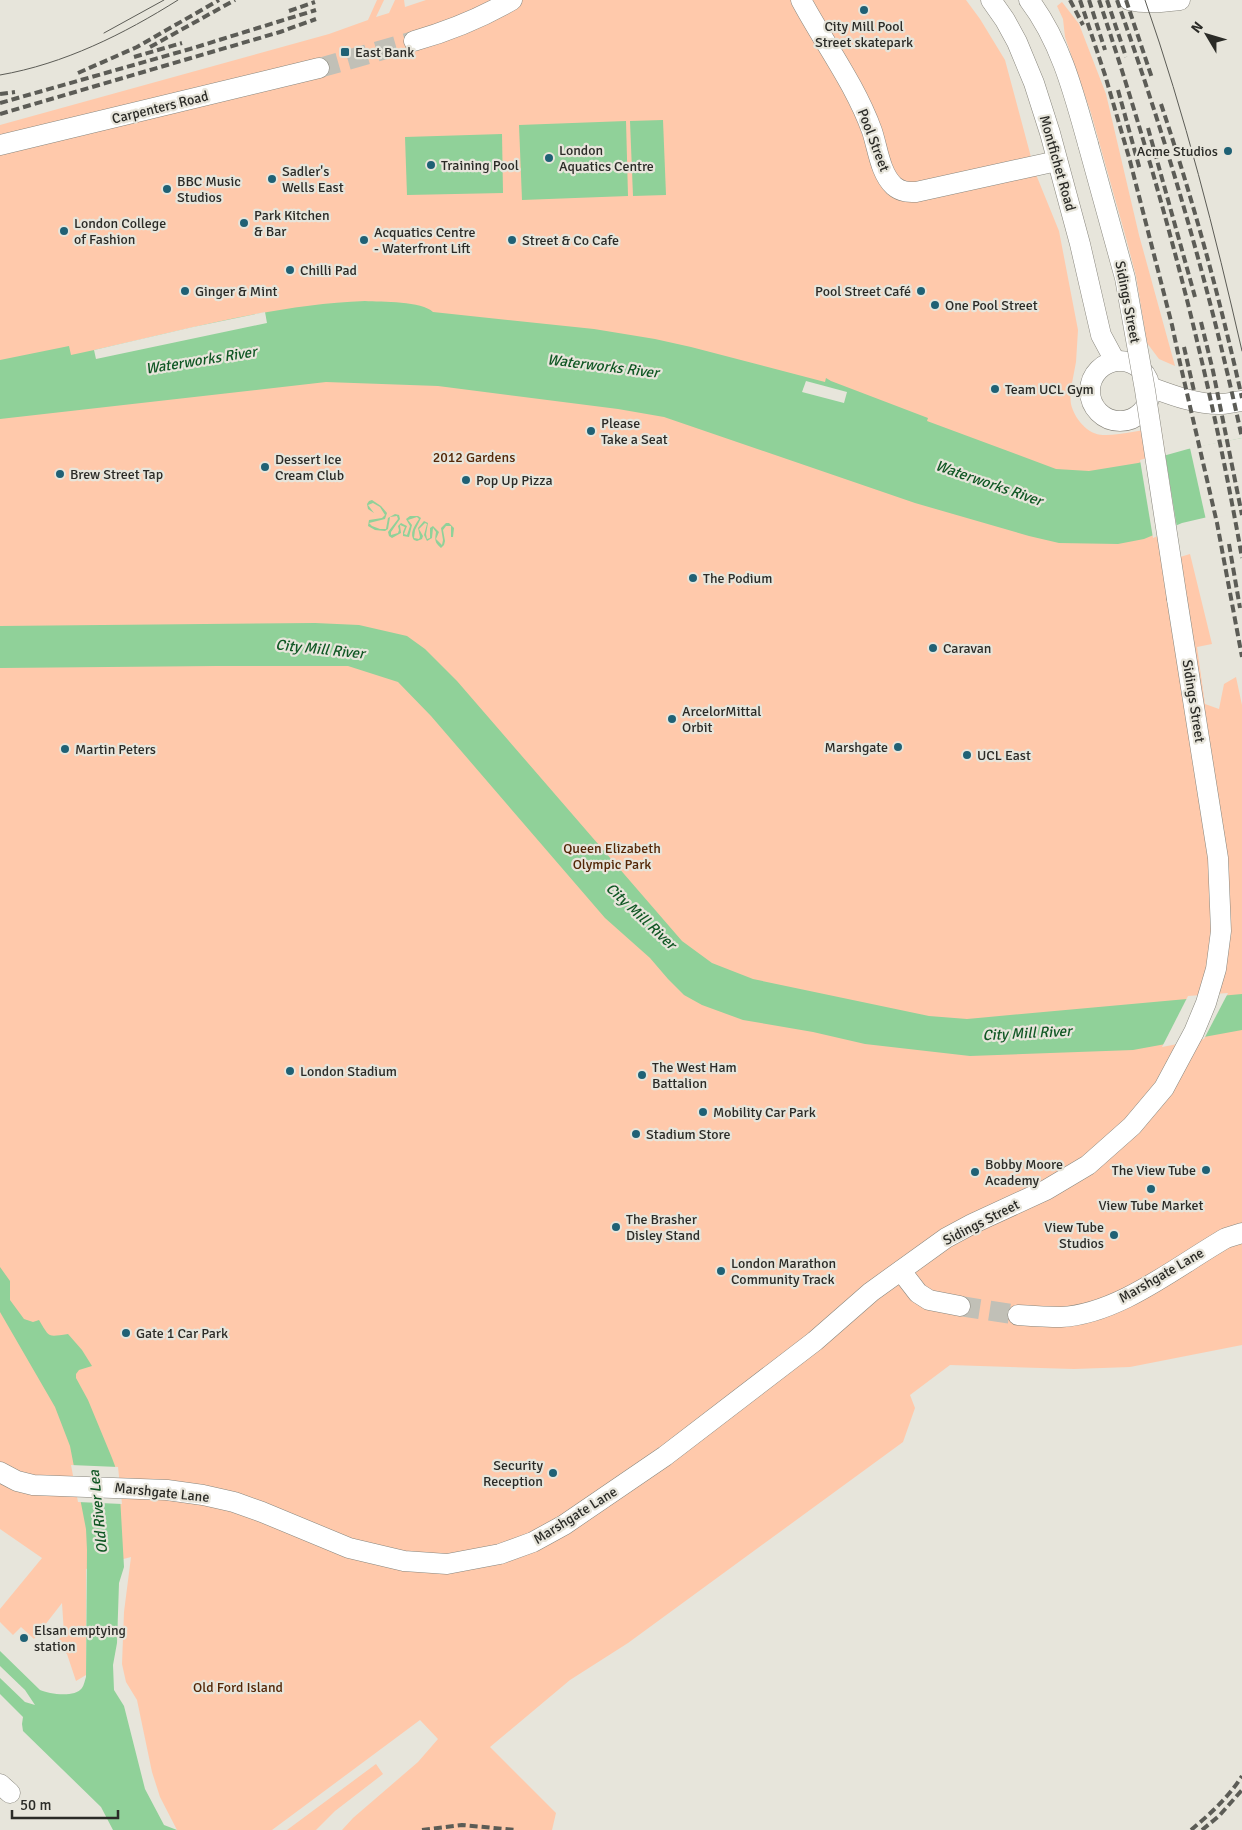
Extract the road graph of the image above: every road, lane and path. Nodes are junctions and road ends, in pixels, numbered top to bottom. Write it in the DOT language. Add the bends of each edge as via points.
graph roads {
  1 [pos="512,0"];
  2 [pos="801,0"];
  3 [pos="991,0"];
  4 [pos="1029,0"];
  5 [pos="1128,0"];
  6 [pos="1180,0"];
  7 [pos="414,41"];
  8 [pos="319,68"];
  9 [pos="0,145"];
  10 [pos="1056,161"];
  11 [pos="1107,365"];
  12 [pos="1148,396"];
  13 [pos="1242,401"];
  14 [pos="1242,1233"];
  15 [pos="901,1271"];
  16 [pos="960,1306"];
  17 [pos="1018,1315"];
  18 [pos="0,1472"];
  1 -- 7 [label="street" via="457,27"];
  2 -- 10 [label="street, Pool Street" via="861,106 884,170 894,186 903,192 916,192"];
  3 -- 10 [label="street, Montfichet Road" via="1017,42 1045,116"];
  4 -- 15 [label="street, Sidings Street, bridge" via="1056,46 1073,92 1125,278 1218,858 1221,931 1216,969 1194,1032 1164,1088 1132,1126 1088,1165 1046,1190 946,1238"];
  5 -- 6 [label="street" via="1142,3"];
  8 -- 9 [label="street, Carpenters Road"];
  10 -- 11 [label="street, Montfichet Road" via="1080,244"];
  11 -- 12 [label="street" via="1127,361 1138,366 1146,376"];
  11 -- 12 [label="street" via="1092,378 1089,389 1100,413 1115,420 1133,418 1140,413"];
  12 -- 13 [label="street" via="1219,404"];
  14 -- 17 [label="street, Marshgate Lane" via="1215,1244 1136,1292 1088,1312 1061,1316"];
  15 -- 16 [label="street" via="918,1293 929,1300"];
  15 -- 18 [label="street, Marshgate Lane" via="665,1456 564,1524 533,1542 500,1554 446,1564 404,1561 349,1548 234,1502 203,1495 136,1488 33,1485"];
}
